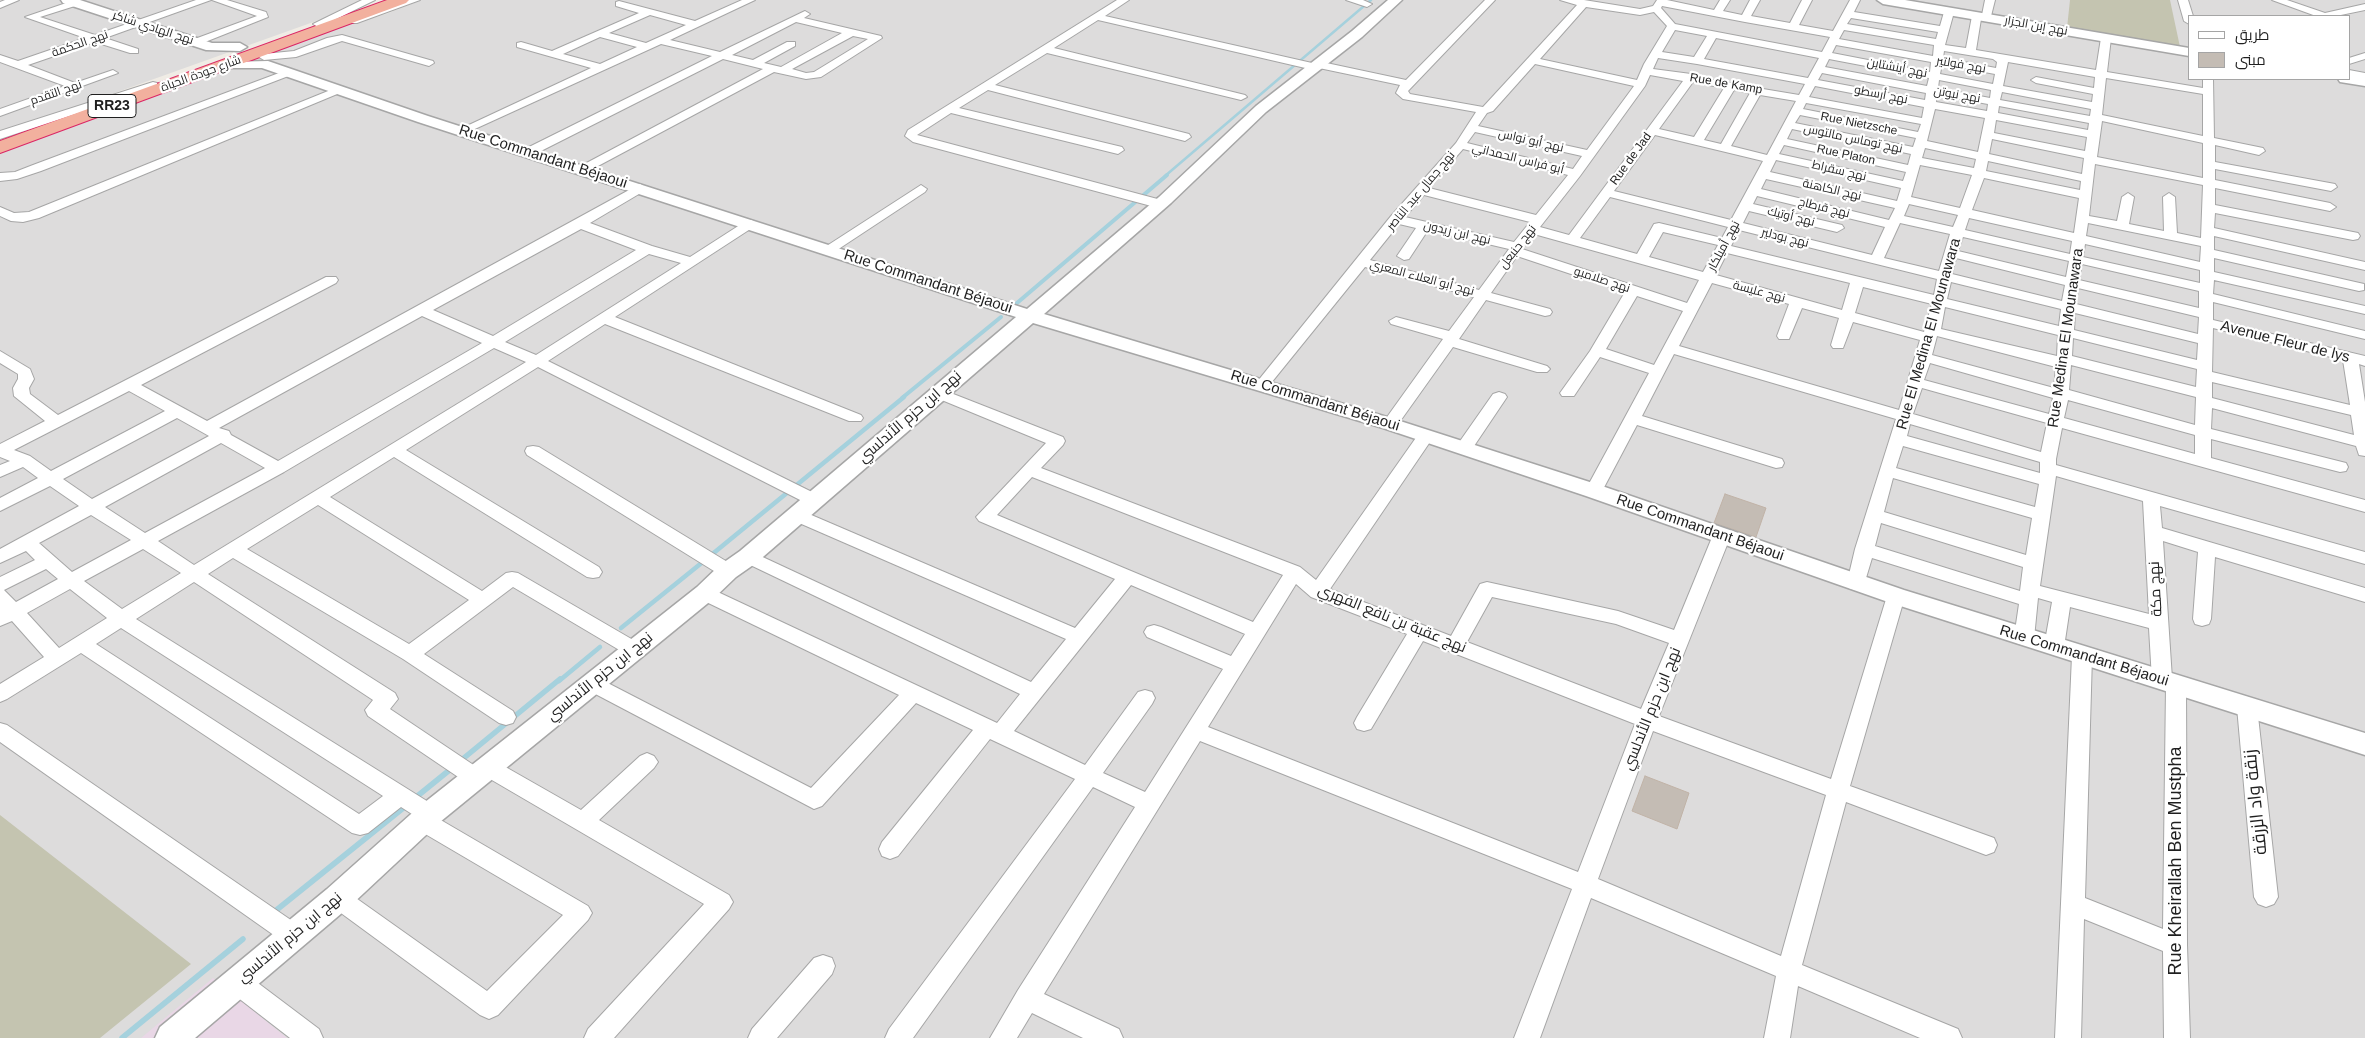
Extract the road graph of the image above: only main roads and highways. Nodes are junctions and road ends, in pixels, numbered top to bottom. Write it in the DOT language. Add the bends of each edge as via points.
graph roads {
  1 [pos="382,0"];
  2 [pos="401,0"];
  3 [pos="320,26"];
  4 [pos="219,59"];
  5 [pos="2,137"];
  1 -- 3 [label="highway, شارع جودة الحياة / RR23"];
  2 -- 3 [label="highway, شارع جودة الحياة / RR23"];
  3 -- 4 [label="highway, شارع جودة الحياة / RR23" via="259,53"];
  4 -- 5 [label="highway, شارع جودة الحياة / RR23"];
  4 -- 5 [label="highway, شارع جودة الحياة / RR23"];
}
